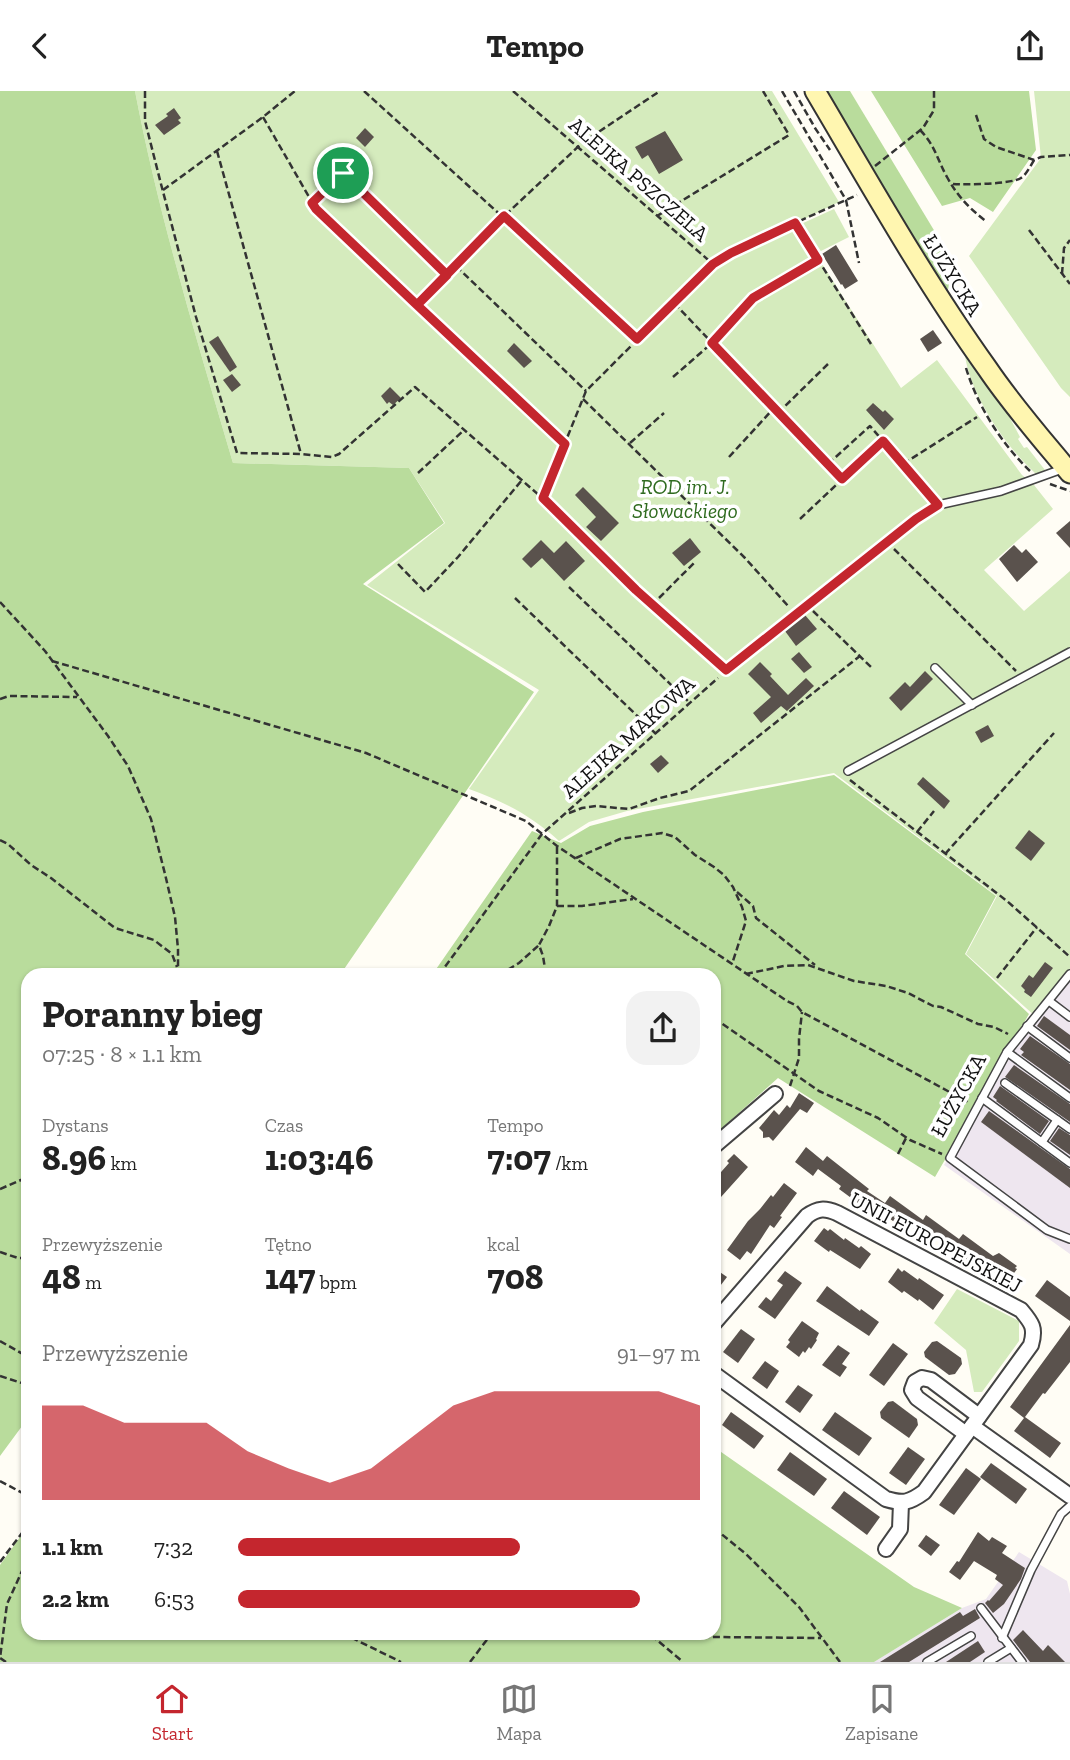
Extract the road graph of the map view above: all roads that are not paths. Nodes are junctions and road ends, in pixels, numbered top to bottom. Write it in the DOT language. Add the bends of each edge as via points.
graph roads {
  1 [pos="815,91"];
  2 [pos="1068,480"];
  3 [pos="548,503"];
  4 [pos="1070,652"];
  5 [pos="935,668"];
  6 [pos="972,705"];
  7 [pos="848,771"];
  8 [pos="1070,974"];
  9 [pos="1049,1001"];
  10 [pos="1070,1017"];
  11 [pos="1027,1026"];
  12 [pos="1007,1052"];
  13 [pos="1070,1058"];
  14 [pos="1005,1083"];
  15 [pos="775,1094"];
  16 [pos="982,1098"];
  17 [pos="1070,1098"];
  18 [pos="1057,1120"];
  19 [pos="1070,1129"];
  20 [pos="721,1140"];
  21 [pos="1042,1142"];
  22 [pos="1070,1163"];
  23 [pos="1070,1239"];
  24 [pos="721,1315"];
  25 [pos="721,1379"];
  26 [pos="973,1425"];
  27 [pos="1070,1496"];
  28 [pos="901,1503"];
  29 [pos="1070,1506"];
  30 [pos="886,1549"];
  31 [pos="981,1608"];
  32 [pos="971,1636"];
  33 [pos="1002,1638"];
  34 [pos="1011,1648"];
  35 [pos="927,1662"];
  36 [pos="988,1662"];
  37 [pos="1022,1662"];
  1 -- 2 [label="main road, ŁUŻYCKA" via="943,304"];
  2 -- 3 [label="lane" via="1052,474 938,505 726,670"];
  4 -- 6 [label="lane"];
  5 -- 6 [label="lane"];
  6 -- 7 [label="lane"];
  8 -- 9 [label="lane, ŁUŻYCKA"];
  9 -- 10 [label="lane"];
  9 -- 11 [label="lane, ŁUŻYCKA"];
  11 -- 12 [label="lane, ŁUŻYCKA"];
  11 -- 13 [label="lane"];
  12 -- 16 [label="lane, ŁUŻYCKA"];
  12 -- 17 [label="lane"];
  14 -- 18 [label="lane"];
  15 -- 20 [label="street"];
  16 -- 21 [label="lane"];
  16 -- 23 [label="lane, ŁUŻYCKA" via="950,1158 1047,1230"];
  18 -- 19 [label="lane"];
  18 -- 21 [label="lane"];
  21 -- 22 [label="lane"];
  24 -- 26 [label="street, UNII EUROPEJSKIEJ" via="807,1216 826,1209 837,1213 1021,1310 1031,1322 1031,1345"];
  25 -- 28 [label="street" via="886,1499"];
  26 -- 27 [label="street"];
  26 -- 28 [label="street, UNII EUROPEJSKIEJ" via="924,1493"];
  28 -- 30 [label="street" via="900,1529"];
  29 -- 33 [label="lane" via="1061,1514 1031,1570"];
  31 -- 33 [label="lane"];
  32 -- 35 [label="lane"];
  33 -- 34 [label="lane"];
  34 -- 36 [label="lane"];
  34 -- 37 [label="lane"];
}
